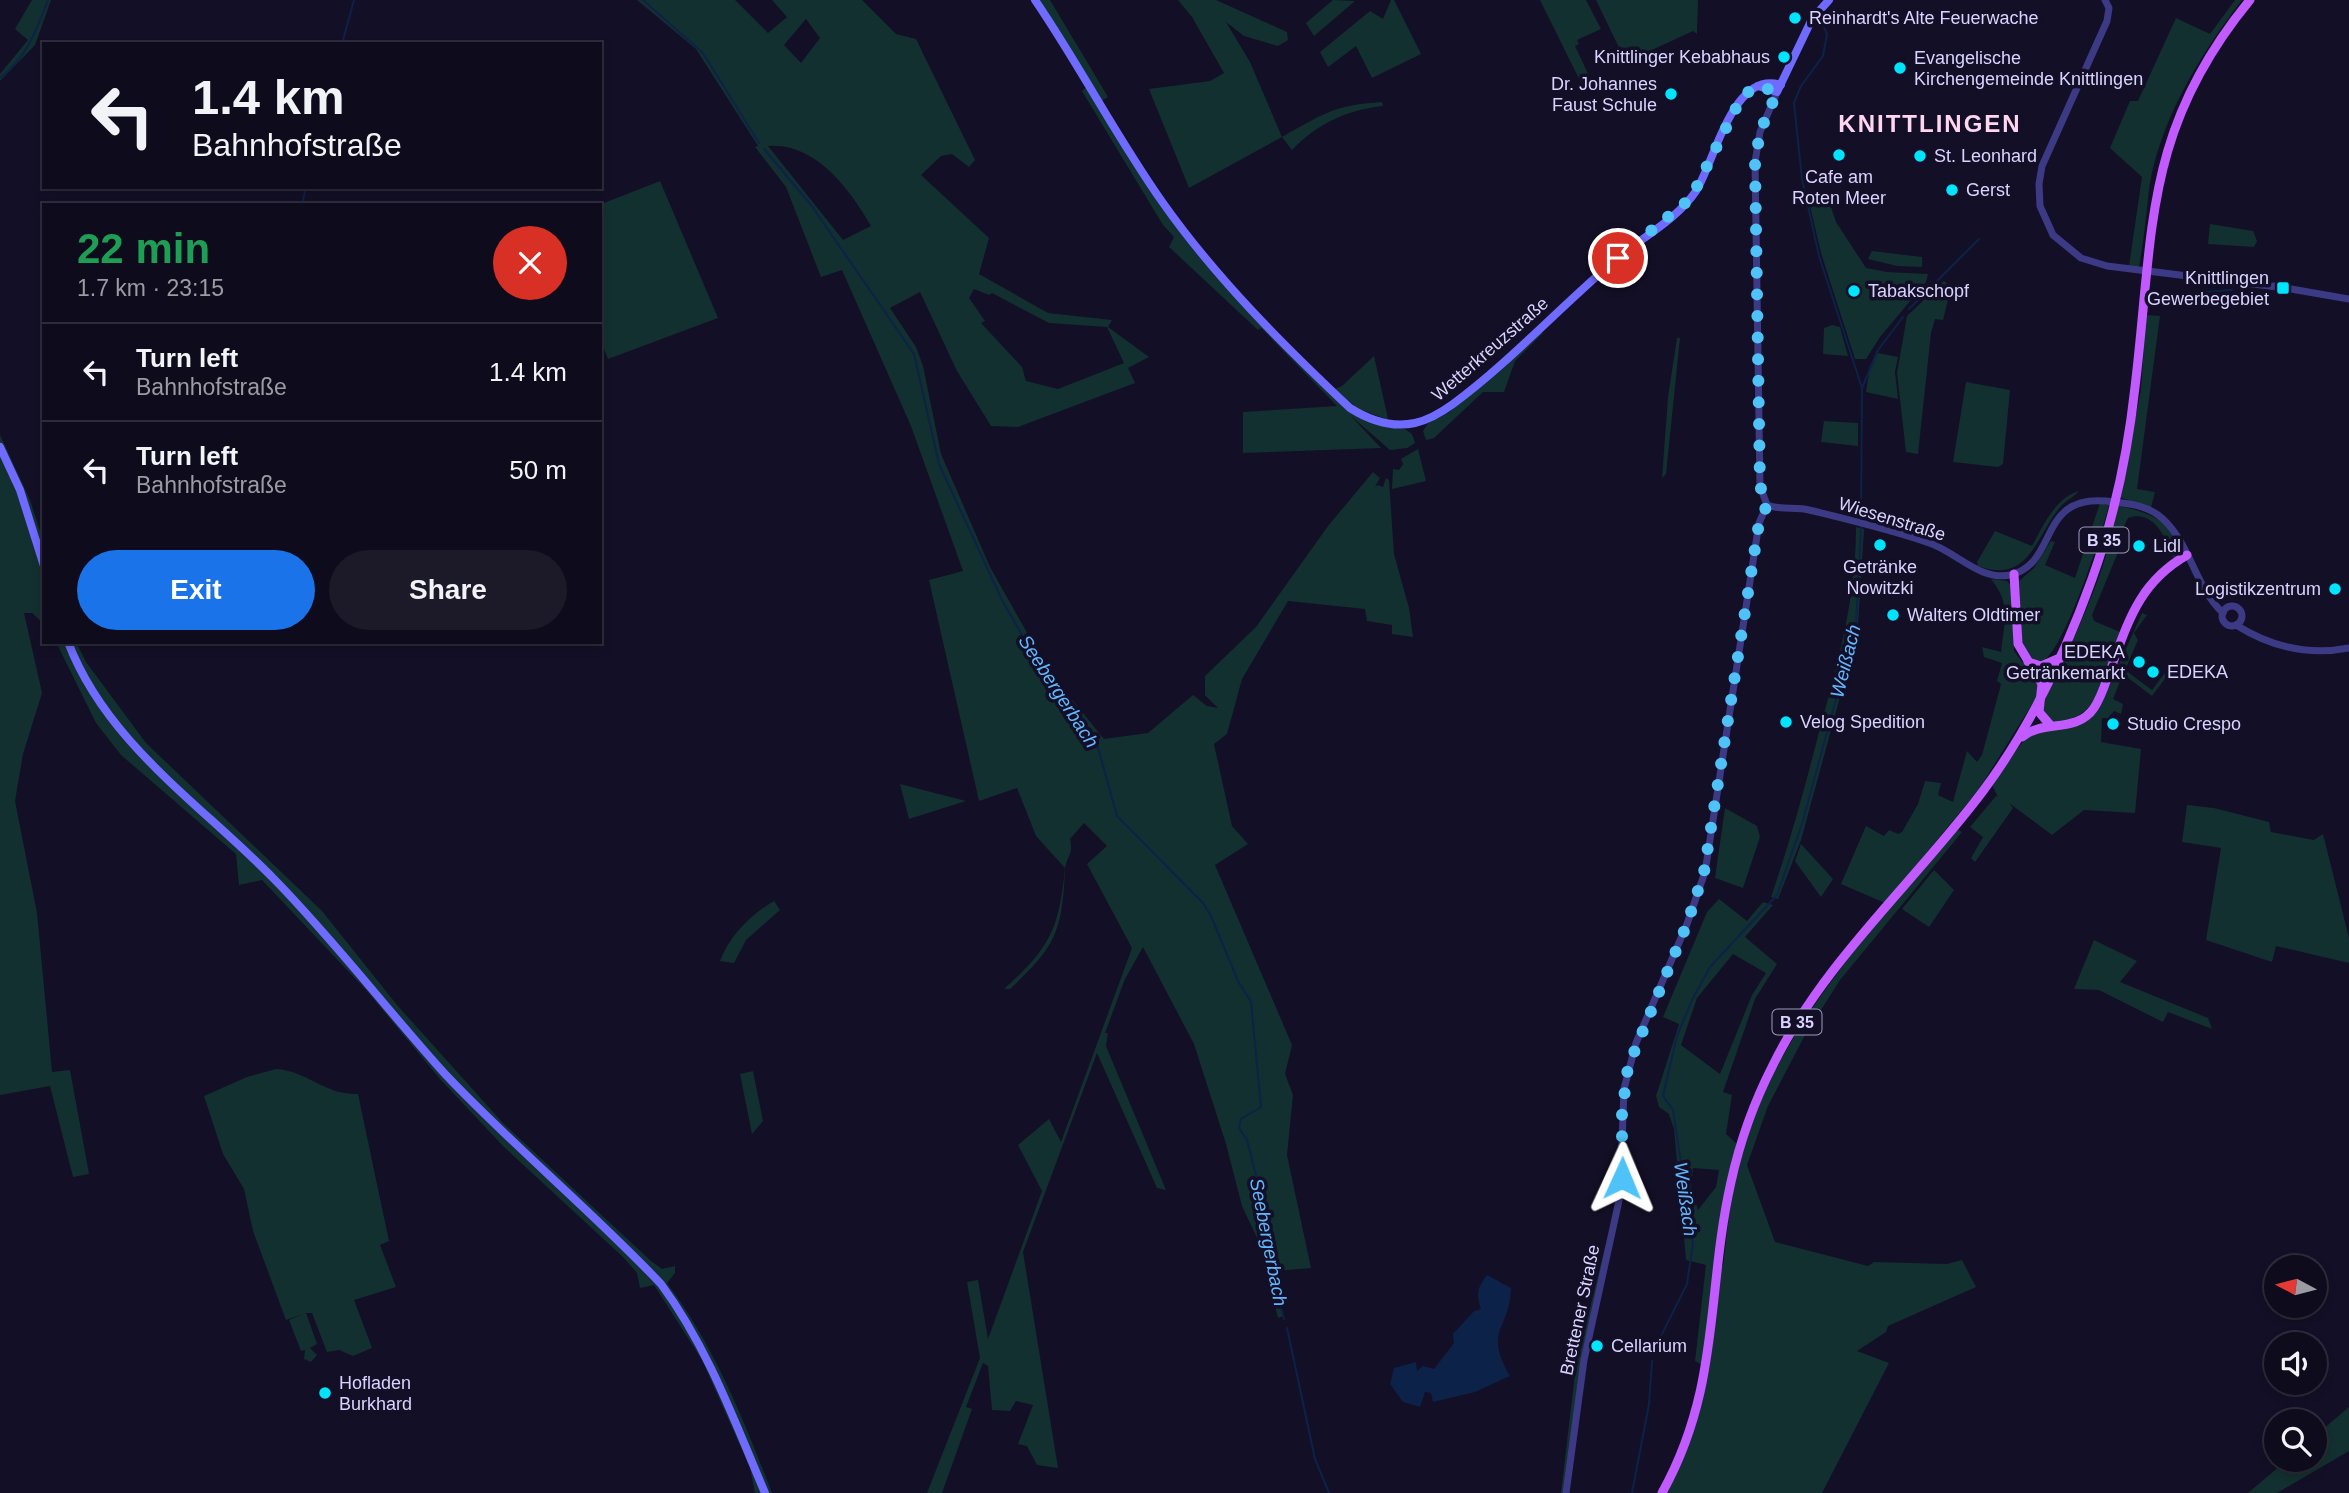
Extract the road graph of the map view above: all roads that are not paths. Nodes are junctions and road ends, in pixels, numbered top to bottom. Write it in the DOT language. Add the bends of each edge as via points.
graph roads {
  1 [pos="1035,0"];
  2 [pos="1829,0"];
  3 [pos="2250,0"];
  4 [pos="2107,4"];
  5 [pos="1779,89"];
  6 [pos="2349,299"];
  7 [pos="0,447"];
  8 [pos="1767,505"];
  9 [pos="2187,555"];
  10 [pos="42,560"];
  11 [pos="2014,574"];
  12 [pos="2226,610"];
  13 [pos="2239,623"];
  14 [pos="69,644"];
  15 [pos="2349,648"];
  16 [pos="2059,658"];
  17 [pos="2028,662"];
  18 [pos="2041,698"];
  19 [pos="2051,726"];
  20 [pos="2015,743"];
  21 [pos="765,1493"];
  22 [pos="1566,1493"];
  23 [pos="1662,1493"];
  1 -- 5 [label="main road, Wetterkreuzstraße" via="1129,153 1183,230 1244,301 1350,408 1378,422 1404,424 1453,404 1691,198 1742,96 1758,86"];
  2 -- 5 [label="main road, Brettener Straße" via="1812,19"];
  3 -- 16 [label="main road, B 35" via="2211,51 2179,115 2160,173 2145,264 2131,415 2092,580"];
  4 -- 6 [label="street" via="2107,21 2042,166 2039,197 2053,235 2081,258 2138,272"];
  5 -- 8 [label="street, Brettener Straße" via="1760,132 1755,162 1760,486"];
  7 -- 10 [label="main road" via="20,490"];
  8 -- 11 [label="street, Wiesenstraße" via="1805,509 1939,547 1989,574"];
  8 -- 22 [label="street, Brettener Straße" via="1759,523 1702,881 1628,1067 1620,1196 1586,1349"];
  9 -- 11 [label="street" via="2164,520 2135,504 2097,499 2079,501 2065,511 2035,557"];
  9 -- 12 [label="street" via="2211,600"];
  9 -- 19 [label="main road" via="2159,573 2143,593 2094,708 2072,723"];
  11 -- 17 [label="main road" via="2016,633"];
  12 -- 13 [label="street" via="2225,623"];
  12 -- 13 [label="street" via="2240,609"];
  13 -- 15 [label="street" via="2253,634 2299,650"];
  14 -- 21 [label="main road" via="93,692 125,737 272,877 444,1073 661,1284 688,1322 718,1381"];
  16 -- 17 [label="main road" via="2041,666"];
  16 -- 18 [label="main road, B 35"];
  17 -- 18 [label="main road" via="2042,684"];
  18 -- 19 [label="main road" via="2041,717"];
  18 -- 20 [label="main road, B 35"];
  19 -- 20 [label="main road" via="2031,729"];
  20 -- 23 [label="main road, B 35" via="1982,793 1820,987 1773,1064 1733,1174 1703,1388 1691,1430"];
}
